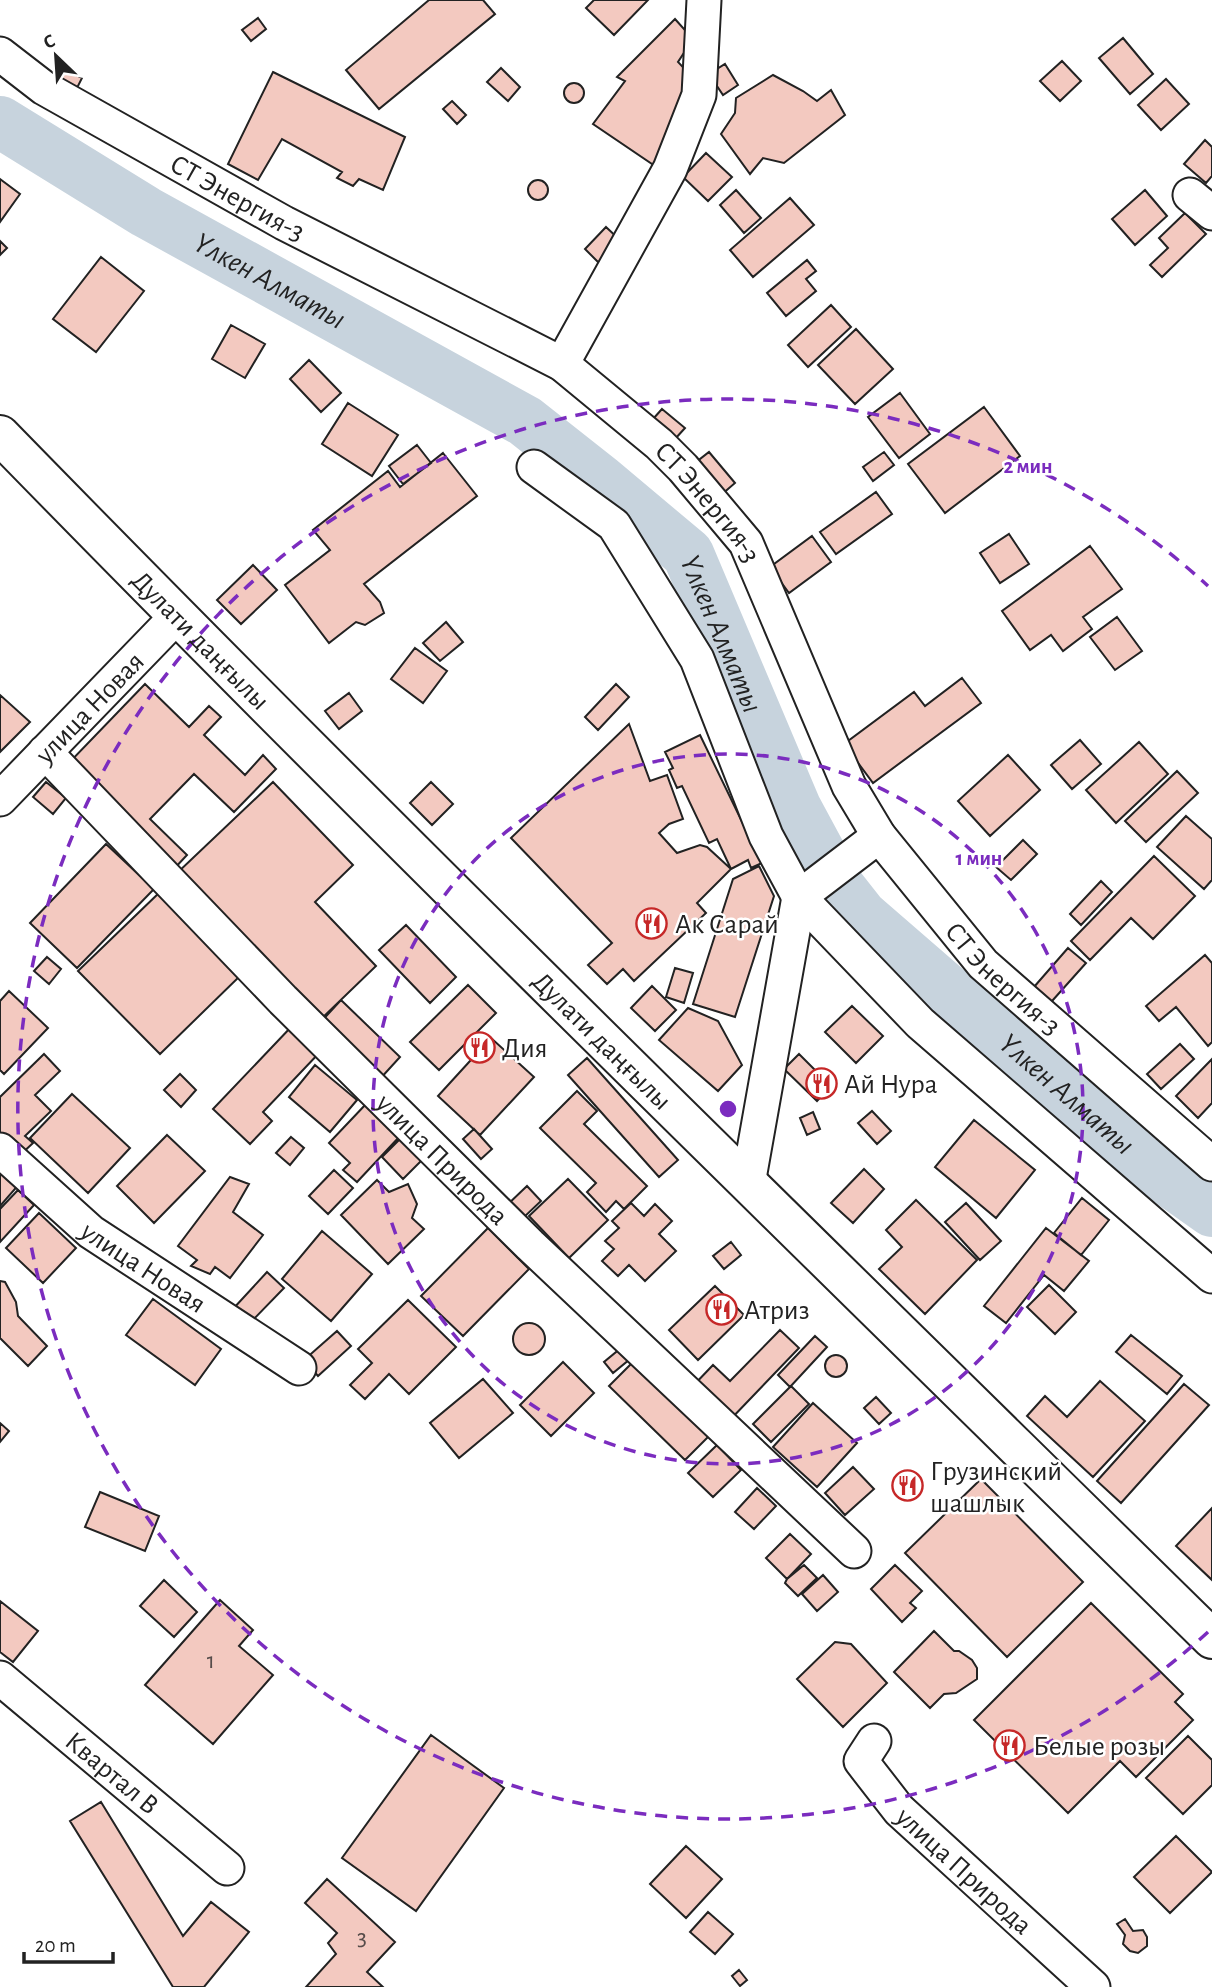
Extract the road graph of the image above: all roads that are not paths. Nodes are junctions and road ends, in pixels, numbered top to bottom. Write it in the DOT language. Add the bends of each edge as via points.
graph roads {
  1 [pos="704,0"];
  2 [pos="0,54"];
  3 [pos="562,364"];
  4 [pos="0,435"];
  5 [pos="534,467"];
  6 [pos="177,616"];
  7 [pos="46,752"];
  8 [pos="0,799"];
  9 [pos="870,843"];
  10 [pos="809,890"];
  11 [pos="0,1150"];
  12 [pos="1212,1164"];
  13 [pos="748,1184"];
  14 [pos="1212,1276"];
  15 [pos="299,1368"];
  16 [pos="854,1551"];
  17 [pos="1212,1639"];
  18 [pos="0,1678"];
  19 [pos="874,1741"];
  20 [pos="227,1868"];
  21 [pos="1093,1987"];
  1 -- 3 [label="street" via="699,96 670,169"];
  2 -- 3 [label="street, СТ Энергия-3" via="44,88 284,223"];
  3 -- 9 [label="street, СТ Энергия-3" via="659,444 746,543"];
  4 -- 6 [label="main road, Дулати даңғылы"];
  5 -- 10 [label="street" via="614,525 697,659 766,836"];
  6 -- 7 [label="street, улица Новая"];
  6 -- 13 [label="main road, Дулати даңғылы"];
  7 -- 8 [label="street, улица Новая"];
  7 -- 16 [label="street, улица Природа" via="283,1000 520,1236"];
  9 -- 10 [label="street"];
  9 -- 12 [label="street, СТ Энергия-3" via="983,964"];
  10 -- 13 [label="street"];
  10 -- 14 [label="street" via="920,1023"];
  11 -- 15 [label="street, улица Новая" via="91,1232"];
  13 -- 17 [label="main road, Дулати даңғылы"];
  18 -- 20 [label="street, Квартал В"];
  19 -- 21 [label="street, улица Природа" via="861,1761 899,1810"];
}
